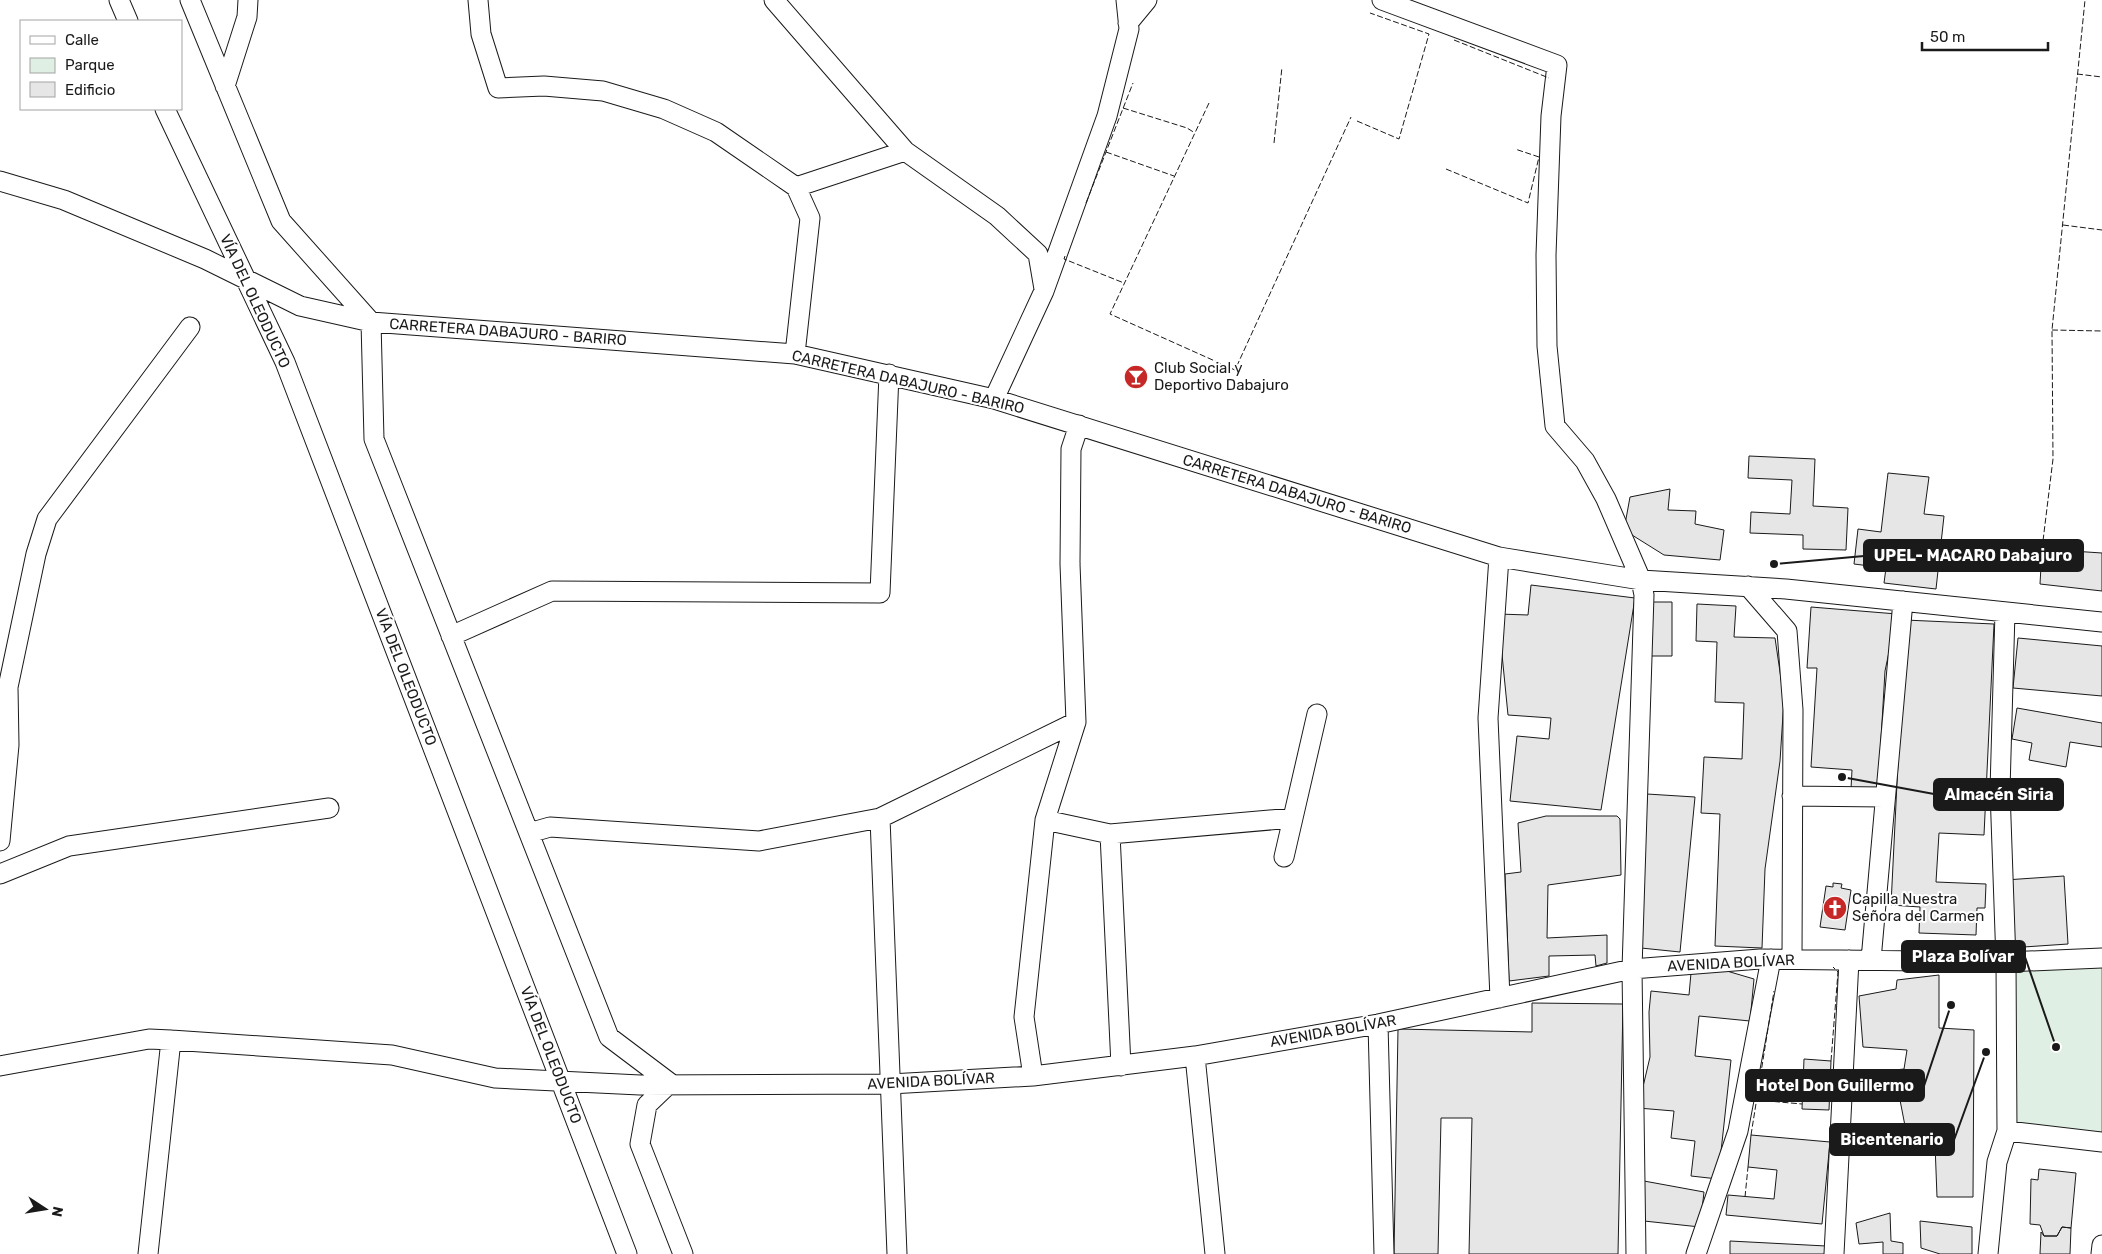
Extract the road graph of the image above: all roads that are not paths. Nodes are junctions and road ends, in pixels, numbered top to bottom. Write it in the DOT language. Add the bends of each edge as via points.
graph roads {
  1 [pos="119,0"];
  2 [pos="190,0"];
  3 [pos="248,0"];
  4 [pos="478,0"];
  5 [pos="774,0"];
  6 [pos="1126,0"];
  7 [pos="1147,0"];
  8 [pos="1382,0"];
  9 [pos="128,20"];
  10 [pos="1128,23"];
  11 [pos="225,86"];
  12 [pos="165,110"];
  13 [pos="905,151"];
  14 [pos="0,181"];
  15 [pos="796,187"];
  16 [pos="0,194"];
  17 [pos="47,195"];
  18 [pos="245,279"];
  19 [pos="1044,291"];
  20 [pos="372,322"];
  21 [pos="190,327"];
  22 [pos="795,354"];
  23 [pos="889,374"];
  24 [pos="994,399"];
  25 [pos="1079,425"];
  26 [pos="1499,557"];
  27 [pos="1641,580"];
  28 [pos="1748,586"];
  29 [pos="1903,601"];
  30 [pos="2005,612"];
  31 [pos="2102,622"];
  32 [pos="451,636"];
  33 [pos="1317,714"];
  34 [pos="1076,722"];
  35 [pos="5,744"];
  36 [pos="1792,796"];
  37 [pos="1884,797"];
  38 [pos="329,808"];
  39 [pos="880,818"];
  40 [pos="1293,818"];
  41 [pos="1046,820"];
  42 [pos="529,833"];
  43 [pos="1110,834"];
  44 [pos="0,840"];
  45 [pos="1284,857"];
  46 [pos="0,874"];
  47 [pos="2102,958"];
  48 [pos="1771,959"];
  49 [pos="1792,959"];
  50 [pos="1849,960"];
  51 [pos="1871,960"];
  52 [pos="2006,962"];
  53 [pos="1632,969"];
  54 [pos="1500,998"];
  55 [pos="1378,1024"];
  56 [pos="171,1040"];
  57 [pos="1195,1056"];
  58 [pos="0,1066"];
  59 [pos="1121,1066"];
  60 [pos="1033,1076"];
  61 [pos="560,1081"];
  62 [pos="670,1083"];
  63 [pos="890,1084"];
  64 [pos="2007,1131"];
  65 [pos="2102,1142"];
  66 [pos="2102,1244"];
  67 [pos="148,1254"];
  68 [pos="626,1254"];
  69 [pos="683,1254"];
  70 [pos="897,1254"];
  71 [pos="1215,1254"];
  72 [pos="1384,1254"];
  73 [pos="1636,1254"];
  74 [pos="1696,1254"];
  75 [pos="1834,1254"];
  76 [pos="1988,1254"];
  77 [pos="2101,1254"];
  1 -- 9 [label="street"];
  2 -- 11 [label="street"];
  3 -- 11 [label="street" via="247,17"];
  4 -- 15 [label="street" via="481,34 498,88 544,86 603,91 664,109 716,132"];
  5 -- 13 [label="street"];
  6 -- 10 [label="street"];
  7 -- 10 [label="street"];
  8 -- 27 [label="street" via="1558,65 1551,116 1546,255 1547,346 1555,426 1585,461 1606,499"];
  10 -- 19 [label="street" via="1107,116"];
  11 -- 20 [label="street" via="281,221"];
  12 -- 18 [label="street, VÍA DEL OLEODUCTO"];
  13 -- 15 [label="street"];
  13 -- 19 [label="street" via="997,216 1038,254"];
  14 -- 17 [label="street, CARRETERA DABAJURO - BARIRO"];
  15 -- 22 [label="street" via="810,218"];
  16 -- 17 [label="street"];
  17 -- 18 [label="street, CARRETERA DABAJURO - BARIRO" via="205,259"];
  18 -- 20 [label="street, CARRETERA DABAJURO - BARIRO" via="300,306"];
  18 -- 61 [label="street, VÍA DEL OLEODUCTO" via="285,362"];
  19 -- 24 [label="street"];
  20 -- 22 [label="street, CARRETERA DABAJURO - BARIRO"];
  20 -- 32 [label="street" via="374,439"];
  21 -- 35 [label="street" via="47,519 36,554 8,687"];
  22 -- 23 [label="street, CARRETERA DABAJURO - BARIRO"];
  23 -- 24 [label="street, CARRETERA DABAJURO - BARIRO"];
  23 -- 32 [label="street" via="880,593 552,591"];
  24 -- 25 [label="street, CARRETERA DABAJURO - BARIRO"];
  25 -- 26 [label="street, CARRETERA DABAJURO - BARIRO"];
  25 -- 34 [label="street" via="1071,448 1070,564"];
  26 -- 27 [label="street, CARRETERA DABAJURO - BARIRO"];
  26 -- 54 [label="street" via="1488,718"];
  27 -- 28 [label="street, CARRETERA DABAJURO - BARIRO"];
  27 -- 53 [label="street" via="1644,595"];
  28 -- 29 [label="street, CARRETERA DABAJURO - BARIRO"];
  28 -- 36 [label="street" via="1787,631 1793,710"];
  29 -- 30 [label="street, CARRETERA DABAJURO - BARIRO"];
  29 -- 37 [label="street"];
  30 -- 31 [label="street, CARRETERA DABAJURO - BARIRO"];
  30 -- 52 [label="street" via="2000,790"];
  32 -- 42 [label="street"];
  33 -- 40 [label="street"];
  34 -- 39 [label="street"];
  34 -- 41 [label="street"];
  35 -- 44 [label="street"];
  36 -- 37 [label="street"];
  36 -- 49 [label="street"];
  37 -- 51 [label="street"];
  38 -- 46 [label="street" via="69,846"];
  39 -- 42 [label="street" via="758,841 550,828"];
  39 -- 63 [label="street"];
  40 -- 43 [label="street"];
  40 -- 45 [label="street"];
  41 -- 43 [label="street"];
  41 -- 60 [label="street" via="1024,1017"];
  42 -- 62 [label="street" via="609,1038"];
  43 -- 59 [label="street"];
  47 -- 52 [label="street, AVENIDA BOLÍVAR"];
  48 -- 49 [label="street, AVENIDA BOLÍVAR"];
  48 -- 53 [label="street, AVENIDA BOLÍVAR"];
  48 -- 74 [label="street" via="1738,1131"];
  49 -- 50 [label="street, AVENIDA BOLÍVAR"];
  50 -- 51 [label="street, AVENIDA BOLÍVAR"];
  50 -- 75 [label="street"];
  51 -- 52 [label="street, AVENIDA BOLÍVAR"];
  52 -- 64 [label="street"];
  53 -- 54 [label="street, AVENIDA BOLÍVAR"];
  53 -- 73 [label="street"];
  54 -- 55 [label="street, AVENIDA BOLÍVAR"];
  55 -- 57 [label="street, AVENIDA BOLÍVAR"];
  55 -- 72 [label="street"];
  56 -- 58 [label="street, AVENIDA BOLÍVAR" via="149,1039"];
  56 -- 61 [label="street, AVENIDA BOLÍVAR" via="392,1055 495,1078"];
  56 -- 67 [label="street"];
  57 -- 59 [label="street, AVENIDA BOLÍVAR"];
  57 -- 71 [label="street"];
  59 -- 60 [label="street, AVENIDA BOLÍVAR"];
  60 -- 63 [label="street, AVENIDA BOLÍVAR"];
  61 -- 62 [label="street, AVENIDA BOLÍVAR"];
  61 -- 68 [label="street, VÍA DEL OLEODUCTO"];
  62 -- 63 [label="street, AVENIDA BOLÍVAR"];
  62 -- 69 [label="street" via="647,1105 640,1144"];
  63 -- 70 [label="street"];
  64 -- 65 [label="street"];
  64 -- 76 [label="street" via="1997,1162"];
  66 -- 77 [label="street"];
}
